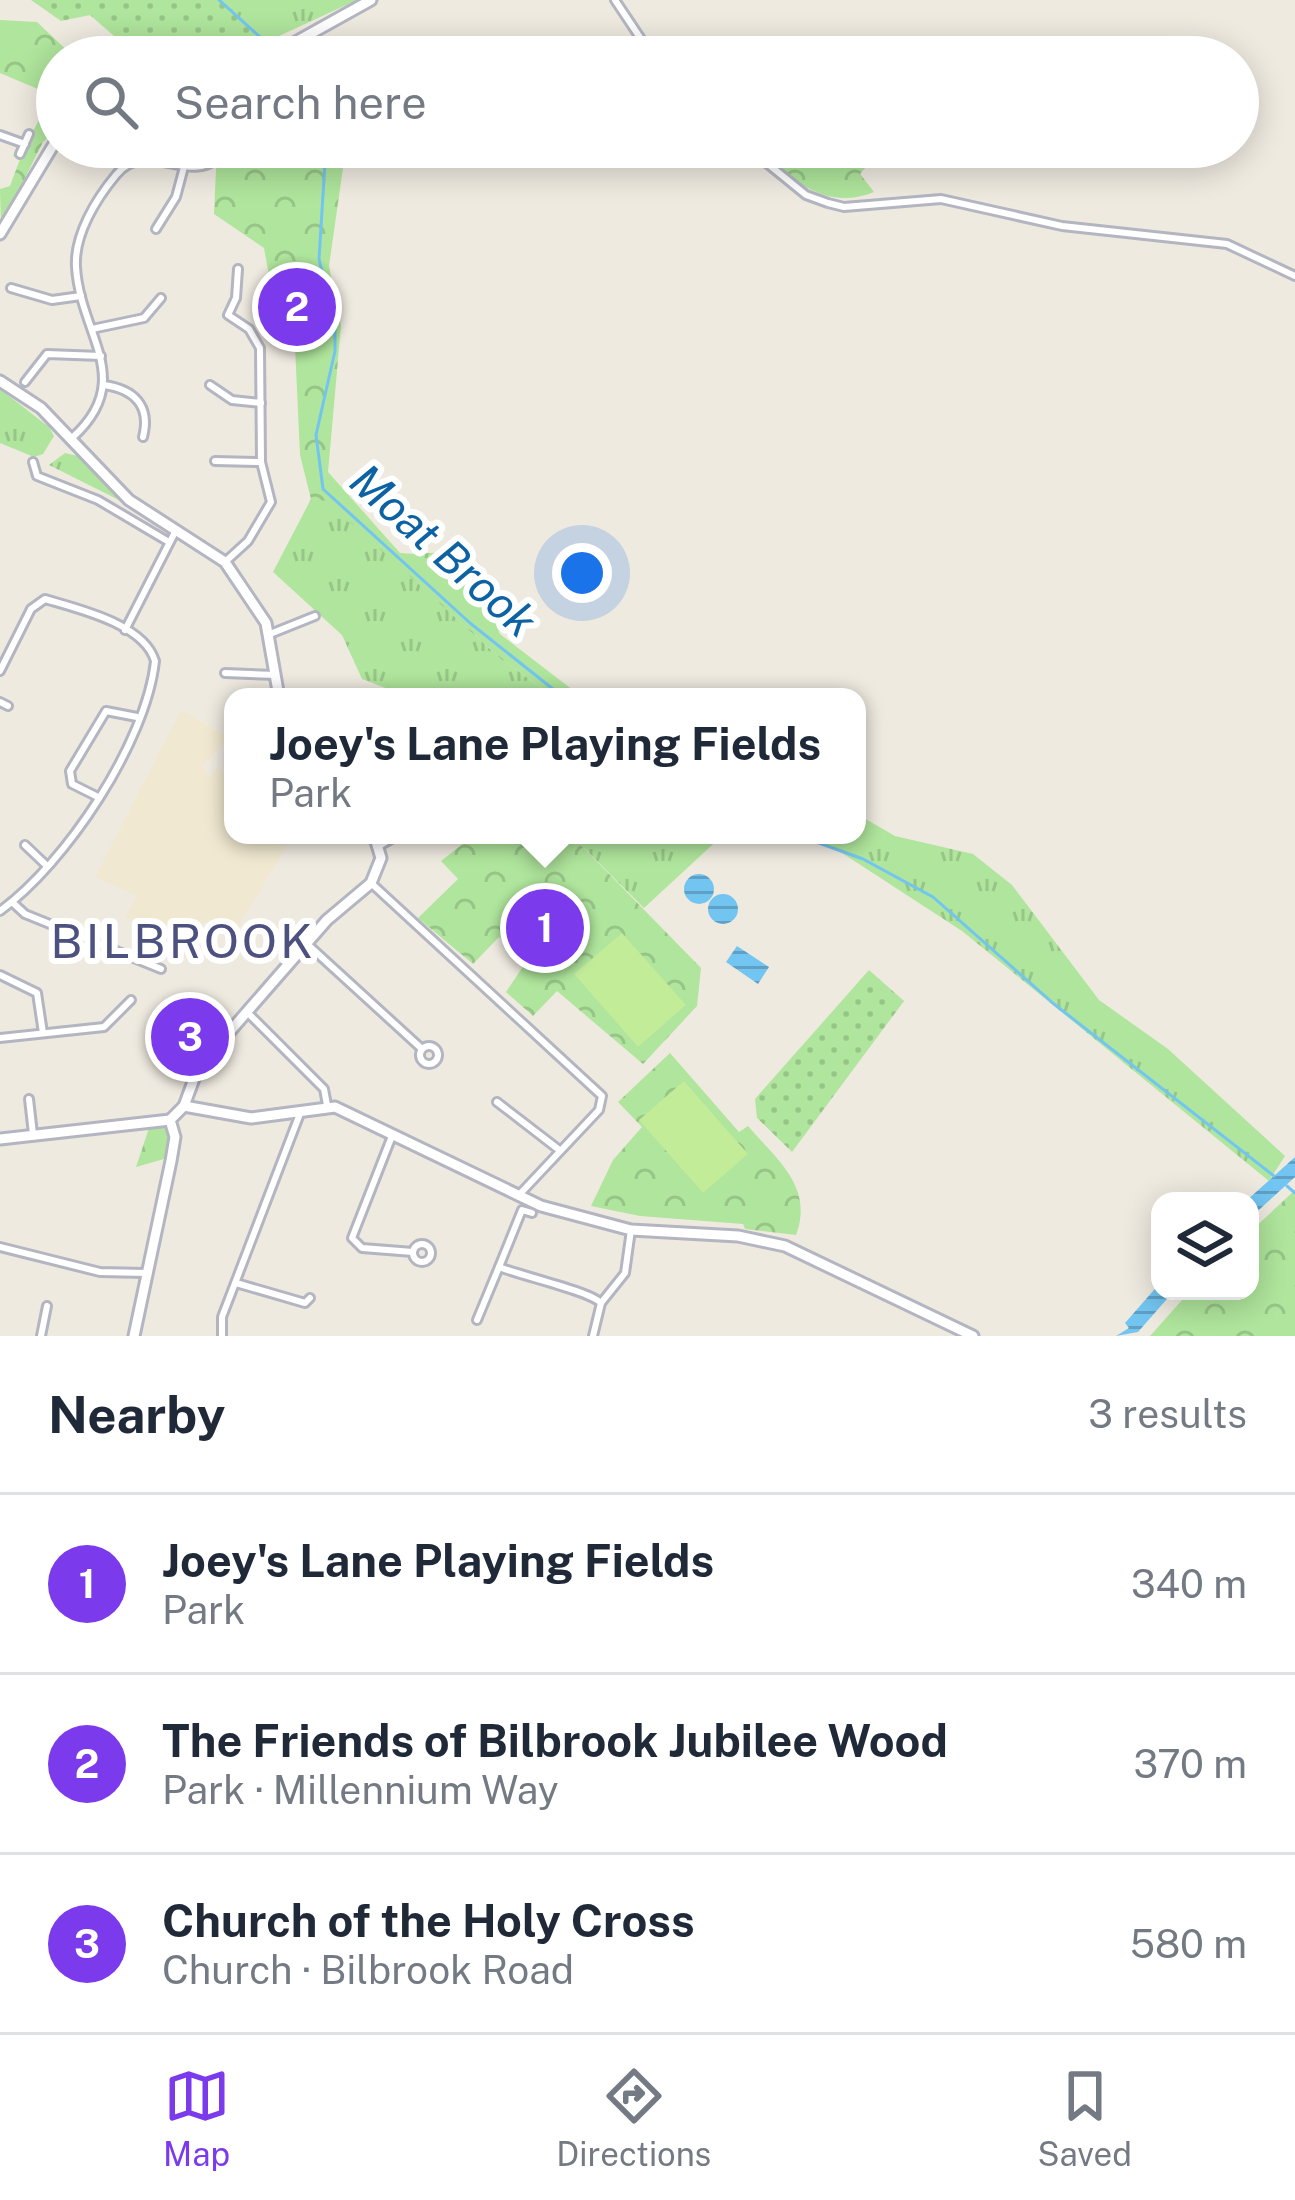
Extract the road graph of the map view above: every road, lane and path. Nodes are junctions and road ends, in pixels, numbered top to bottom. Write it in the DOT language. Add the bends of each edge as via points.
graph roads {
  1 [pos="371,0"];
  2 [pos="615,0"];
  3 [pos="306,36"];
  4 [pos="639,36"];
  5 [pos="29,134"];
  6 [pos="0,135"];
  7 [pos="25,144"];
  8 [pos="20,154"];
  9 [pos="40,168"];
  10 [pos="127,168"];
  11 [pos="183,168"];
  12 [pos="773,168"];
  13 [pos="156,229"];
  14 [pos="0,234"];
  15 [pos="238,269"];
  16 [pos="1295,276"];
  17 [pos="11,288"];
  18 [pos="81,296"];
  19 [pos="161,298"];
  20 [pos="92,329"];
  21 [pos="101,356"];
  22 [pos="0,381"];
  23 [pos="25,382"];
  24 [pos="104,385"];
  25 [pos="210,385"];
  26 [pos="261,403"];
  27 [pos="143,437"];
  28 [pos="69,441"];
  29 [pos="215,461"];
  30 [pos="32,462"];
  31 [pos="261,462"];
  32 [pos="176,531"];
  33 [pos="169,542"];
  34 [pos="225,562"];
  35 [pos="315,616"];
  36 [pos="125,630"];
  37 [pos="270,634"];
  38 [pos="0,671"];
  39 [pos="225,673"];
  40 [pos="276,675"];
  41 [pos="277,688"];
  42 [pos="137,717"];
  43 [pos="98,797"];
  44 [pos="378,844"];
  45 [pos="25,845"];
  46 [pos="46,865"];
  47 [pos="371,883"];
  48 [pos="12,902"];
  49 [pos="0,910"];
  50 [pos="306,944"];
  51 [pos="161,969"];
  52 [pos="0,975"];
  53 [pos="131,1000"];
  54 [pos="248,1012"];
  55 [pos="43,1034"];
  56 [pos="0,1038"];
  57 [pos="422,1049"];
  58 [pos="163,1051"];
  59 [pos="193,1075"];
  60 [pos="28,1099"];
  61 [pos="497,1102"];
  62 [pos="327,1105"];
  63 [pos="184,1106"];
  64 [pos="300,1108"];
  65 [pos="170,1120"];
  66 [pos="394,1133"];
  67 [pos="33,1134"];
  68 [pos="0,1139"];
  69 [pos="558,1149"];
  70 [pos="518,1196"];
  71 [pos="532,1213"];
  72 [pos="632,1230"];
  73 [pos="0,1247"];
  74 [pos="413,1252"];
  75 [pos="500,1267"];
  76 [pos="145,1274"];
  77 [pos="236,1283"];
  78 [pos="601,1303"];
  79 [pos="307,1304"];
  80 [pos="47,1306"];
  81 [pos="477,1320"];
  82 [pos="221,1334"];
  83 [pos="41,1336"];
  84 [pos="134,1336"];
  85 [pos="593,1336"];
  86 [pos="973,1336"];
  1 -- 3 [label="street"];
  2 -- 4 [label="street"];
  5 -- 7 [label="street"];
  6 -- 7 [label="street"];
  7 -- 8 [label="street"];
  9 -- 14 [label="street"];
  10 -- 18 [label="street" via="83,229"];
  11 -- 13 [label="street"];
  12 -- 16 [label="street" via="827,203 941,199 1062,226 1227,244"];
  15 -- 26 [label="street" via="228,315 258,341"];
  17 -- 18 [label="street" via="52,300"];
  18 -- 20 [label="street"];
  19 -- 20 [label="street" via="144,318"];
  20 -- 21 [label="street"];
  21 -- 23 [label="street" via="47,355"];
  21 -- 24 [label="street"];
  22 -- 28 [label="street" via="41,408"];
  24 -- 27 [label="street" via="137,398 146,416"];
  24 -- 28 [label="street" via="93,418"];
  25 -- 26 [label="street" via="232,400"];
  26 -- 31 [label="street"];
  28 -- 32 [label="street" via="117,490"];
  29 -- 31 [label="street"];
  30 -- 33 [label="street" via="37,476"];
  31 -- 34 [label="street" via="269,510"];
  32 -- 33 [label="street"];
  32 -- 34 [label="street"];
  33 -- 36 [label="street"];
  34 -- 37 [label="street"];
  35 -- 37 [label="street"];
  36 -- 38 [label="street" via="40,600"];
  36 -- 42 [label="street" via="155,661"];
  37 -- 40 [label="street"];
  39 -- 40 [label="street"];
  40 -- 41 [label="street"];
  42 -- 43 [label="street"];
  42 -- 43 [label="street" via="106,711 70,771 72,784"];
  43 -- 46 [label="street"];
  44 -- 47 [label="street"];
  45 -- 46 [label="street"];
  46 -- 48 [label="street"];
  47 -- 50 [label="street"];
  47 -- 69 [label="street" via="598,1089 599,1110"];
  48 -- 49 [label="street"];
  48 -- 51 [label="street"];
  50 -- 54 [label="street"];
  50 -- 57 [label="street"];
  52 -- 55 [label="street" via="37,993"];
  53 -- 55 [label="street" via="109,1026"];
  54 -- 59 [label="street"];
  54 -- 62 [label="street" via="324,1089"];
  55 -- 56 [label="street"];
  58 -- 59 [label="street"];
  59 -- 63 [label="street"];
  60 -- 67 [label="street"];
  61 -- 69 [label="street"];
  62 -- 64 [label="street"];
  62 -- 66 [label="street"];
  63 -- 64 [label="street" via="251,1118"];
  63 -- 65 [label="street"];
  64 -- 77 [label="street"];
  65 -- 67 [label="street"];
  65 -- 76 [label="street" via="175,1137"];
  66 -- 70 [label="street"];
  66 -- 74 [label="street" via="352,1238 362,1248"];
  67 -- 68 [label="street"];
  69 -- 70 [label="street"];
  70 -- 72 [label="street"];
  71 -- 75 [label="street" via="518,1209"];
  72 -- 78 [label="street" via="623,1278"];
  72 -- 86 [label="street" via="785,1246"];
  73 -- 76 [label="street" via="100,1272"];
  75 -- 78 [label="street"];
  75 -- 81 [label="street"];
  76 -- 84 [label="street"];
  77 -- 79 [label="street"];
  77 -- 82 [label="street"];
  78 -- 85 [label="street"];
  80 -- 83 [label="street"];
}
